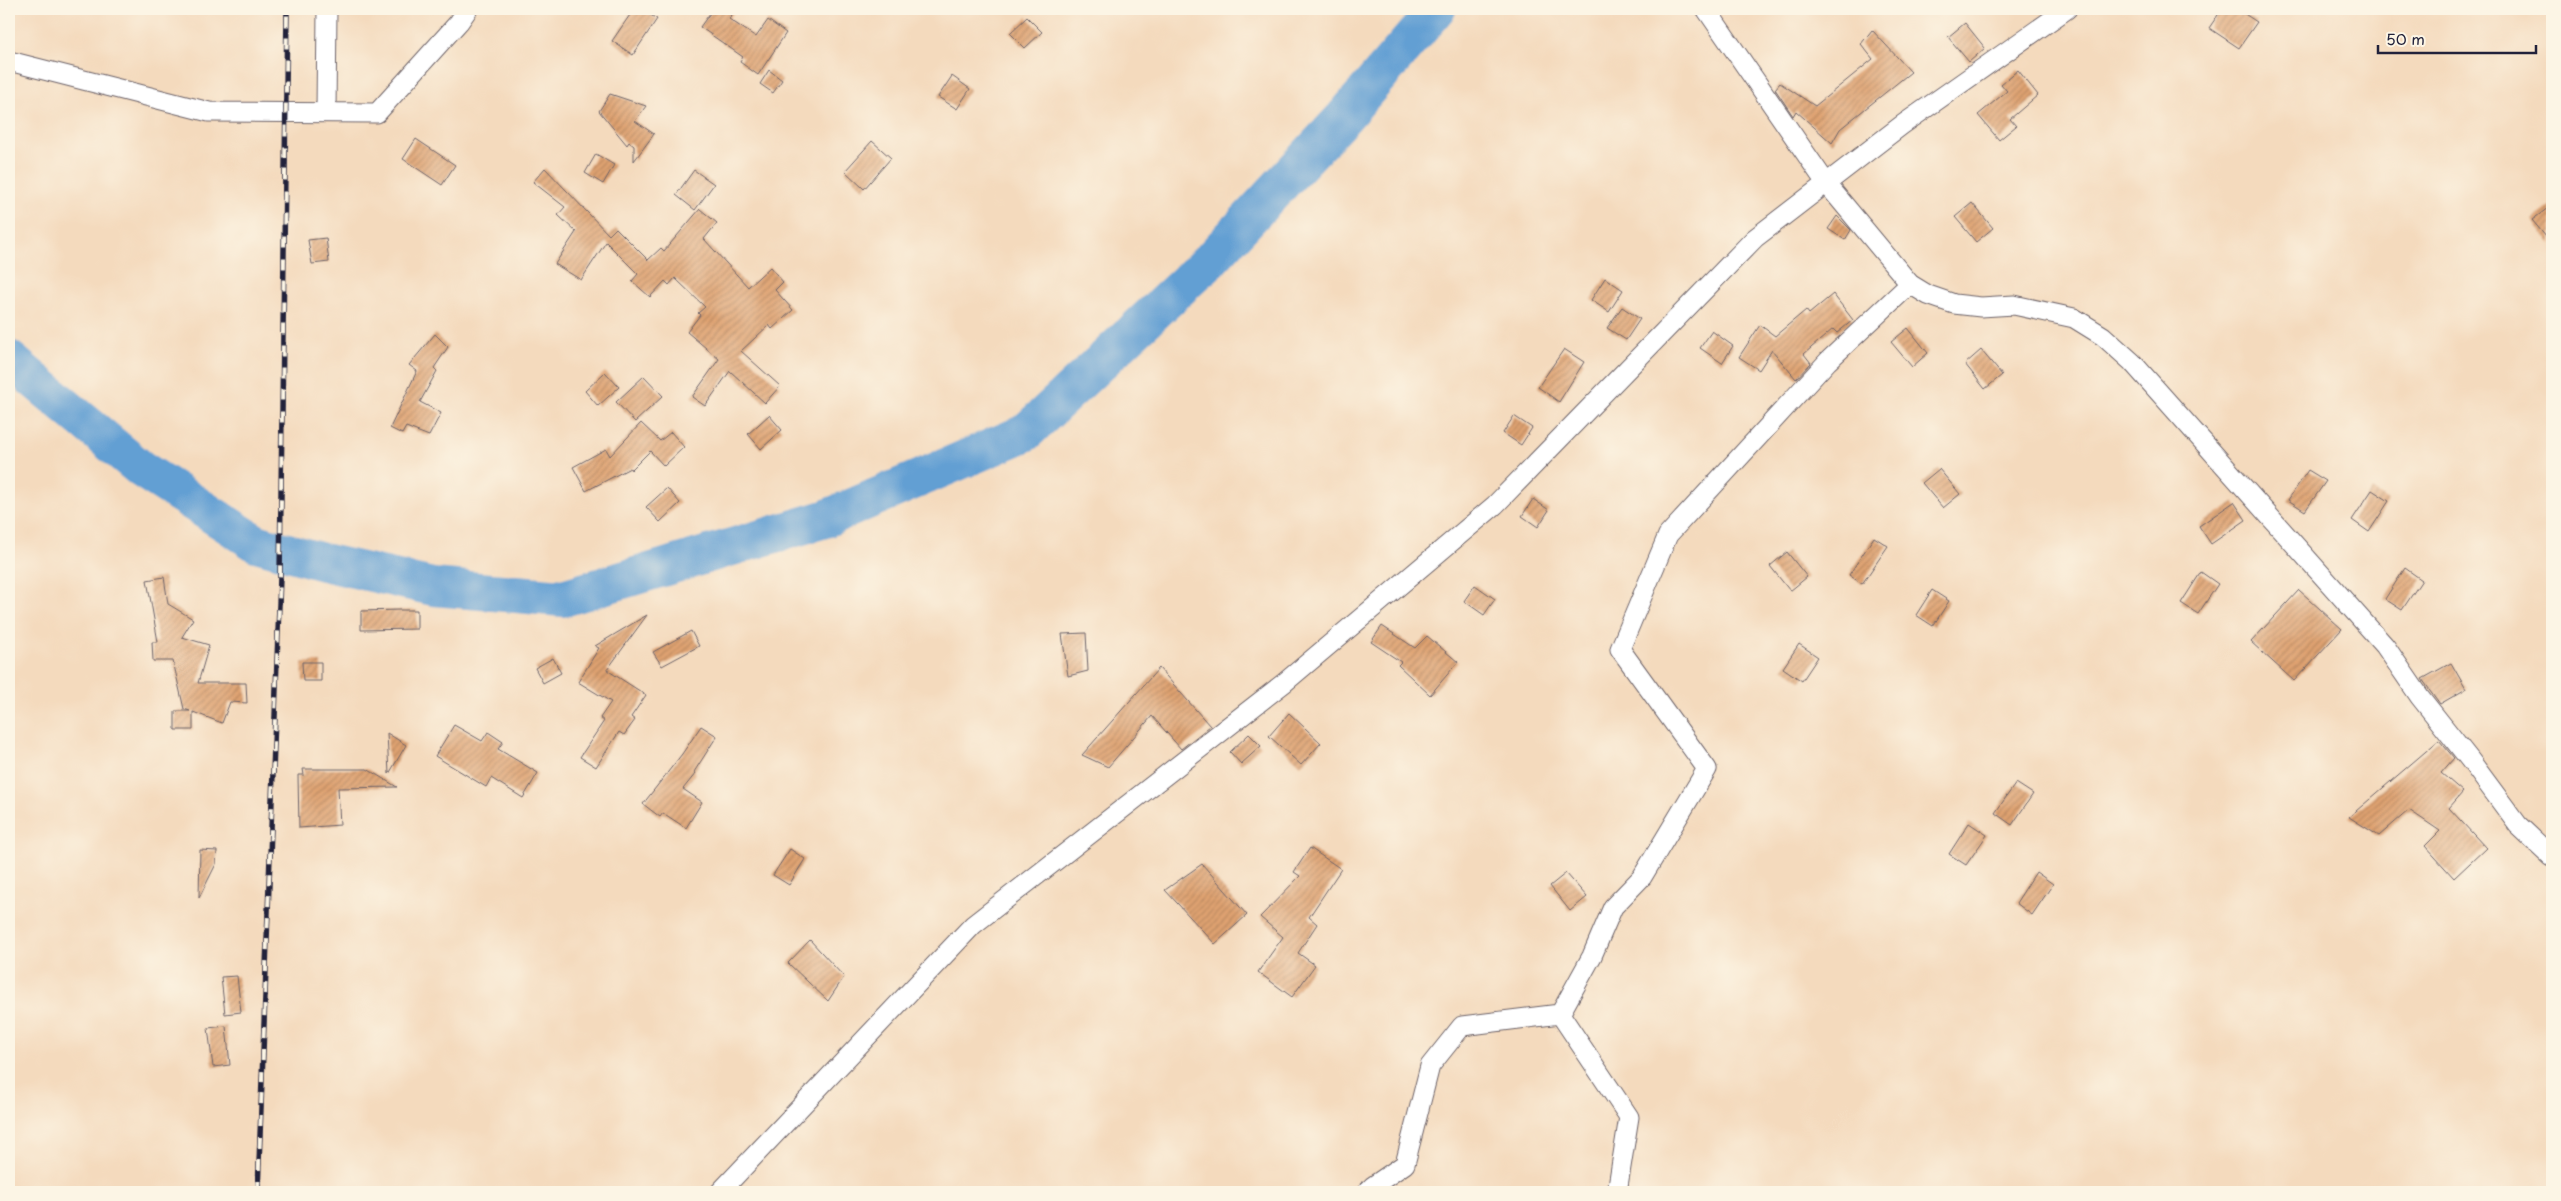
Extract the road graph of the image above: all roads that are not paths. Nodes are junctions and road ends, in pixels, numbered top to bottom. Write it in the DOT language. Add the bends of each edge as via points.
graph roads {
  1 [pos="327,9"];
  2 [pos="468,9"];
  3 [pos="1706,9"];
  4 [pos="2067,9"];
  5 [pos="9,61"];
  6 [pos="326,112"];
  7 [pos="1826,183"];
  8 [pos="1910,284"];
  9 [pos="2552,857"];
  10 [pos="1560,1014"];
  11 [pos="720,1192"];
  12 [pos="1367,1192"];
  13 [pos="1618,1192"];
  1 -- 6 [label="street"];
  2 -- 6 [label="street" via="377,113"];
  3 -- 7 [label="street"];
  4 -- 7 [label="street" via="1902,125"];
  5 -- 6 [label="street" via="209,112"];
  7 -- 8 [label="street"];
  7 -- 11 [label="street" via="1755,238 1495,505 1284,683 973,925"];
  8 -- 9 [label="street" via="1928,295 1954,304 1981,307 2014,305 2074,318 2103,336 2152,384 2385,646 2518,826"];
  8 -- 10 [label="street" via="1828,361 1668,535 1620,649 1707,769 1642,877 1613,907 1592,956"];
  10 -- 12 [label="street" via="1462,1026 1430,1066 1405,1164"];
  10 -- 13 [label="street" via="1629,1117"];
}
